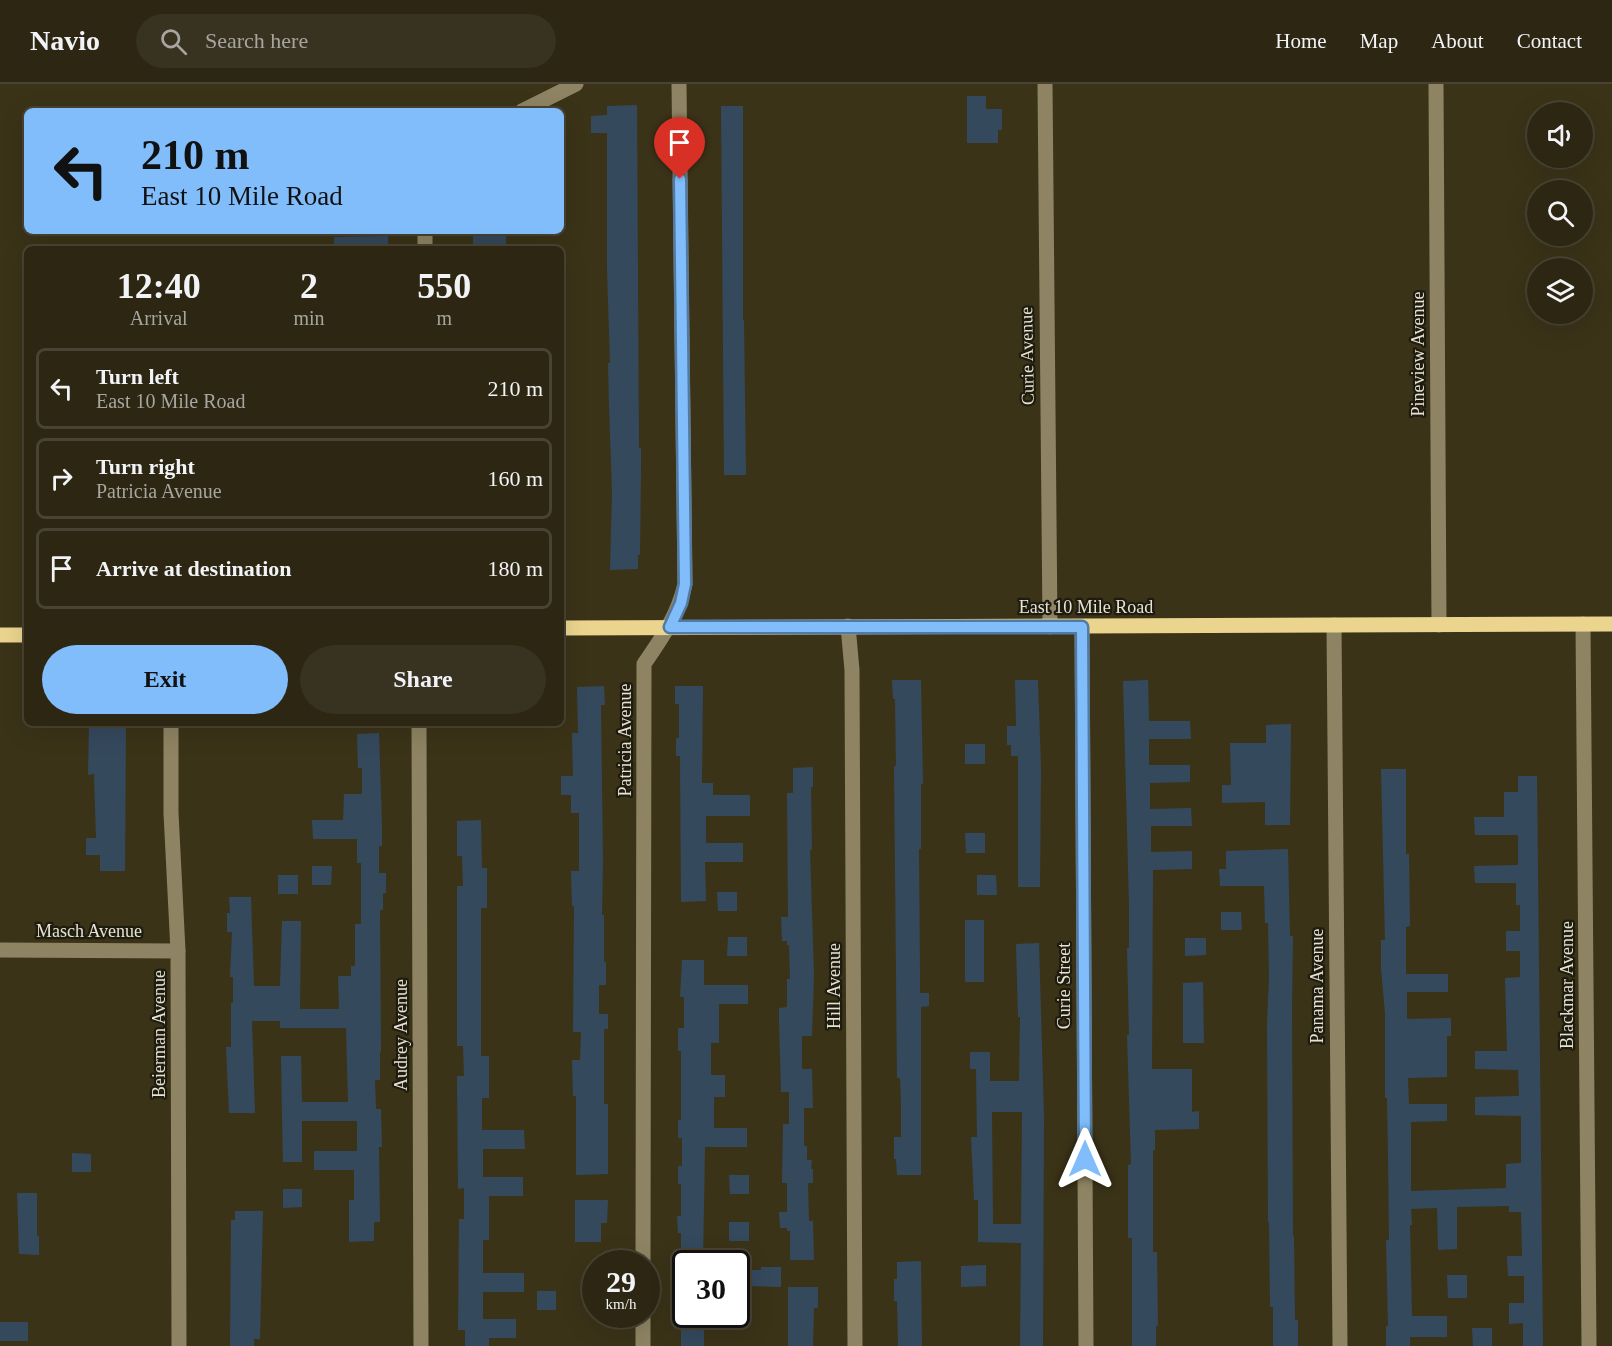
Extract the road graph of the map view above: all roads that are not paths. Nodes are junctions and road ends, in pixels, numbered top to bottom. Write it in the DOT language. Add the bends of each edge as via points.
graph roads {
  1 [pos="576,84"];
  2 [pos="679,84"];
  3 [pos="1045,84"];
  4 [pos="1436,84"];
  5 [pos="528,108"];
  6 [pos="1583,624"];
  7 [pos="1612,624"];
  8 [pos="1334,625"];
  9 [pos="1439,625"];
  10 [pos="848,626"];
  11 [pos="670,627"];
  12 [pos="1050,627"];
  13 [pos="1082,627"];
  14 [pos="564,628"];
  15 [pos="0,635"];
  16 [pos="24,635"];
  17 [pos="171,726"];
  18 [pos="419,726"];
  19 [pos="0,950"];
  20 [pos="178,951"];
  21 [pos="643,1250"];
  22 [pos="643,1328"];
  23 [pos="179,1346"];
  24 [pos="421,1346"];
  25 [pos="643,1346"];
  26 [pos="855,1346"];
  27 [pos="1086,1346"];
  28 [pos="1340,1346"];
  29 [pos="1589,1346"];
  1 -- 5 [label="street"];
  2 -- 11 [label="street, Patricia Avenue" via="685,584"];
  3 -- 12 [label="street, Curie Avenue"];
  4 -- 9 [label="street, Pineview Avenue"];
  6 -- 7 [label="main road, East 10 Mile Road"];
  6 -- 9 [label="main road, East 10 Mile Road"];
  6 -- 29 [label="street, Blackmar Avenue"];
  8 -- 9 [label="main road, East 10 Mile Road"];
  8 -- 13 [label="main road, East 10 Mile Road"];
  8 -- 28 [label="street, Panama Avenue"];
  10 -- 11 [label="main road, East 10 Mile Road"];
  10 -- 12 [label="main road, East 10 Mile Road"];
  10 -- 26 [label="street, Hill Avenue" via="852,670"];
  11 -- 14 [label="main road, East 10 Mile Road"];
  11 -- 21 [label="street, Patricia Avenue" via="644,664"];
  12 -- 13 [label="main road, East 10 Mile Road"];
  13 -- 27 [label="street, Curie Street"];
  15 -- 16 [label="main road"];
  17 -- 20 [label="street, Beierman Avenue"];
  18 -- 24 [label="street, Audrey Avenue"];
  19 -- 20 [label="street, Masch Avenue"];
  20 -- 23 [label="street, Beierman Avenue"];
  22 -- 25 [label="street"];
}
